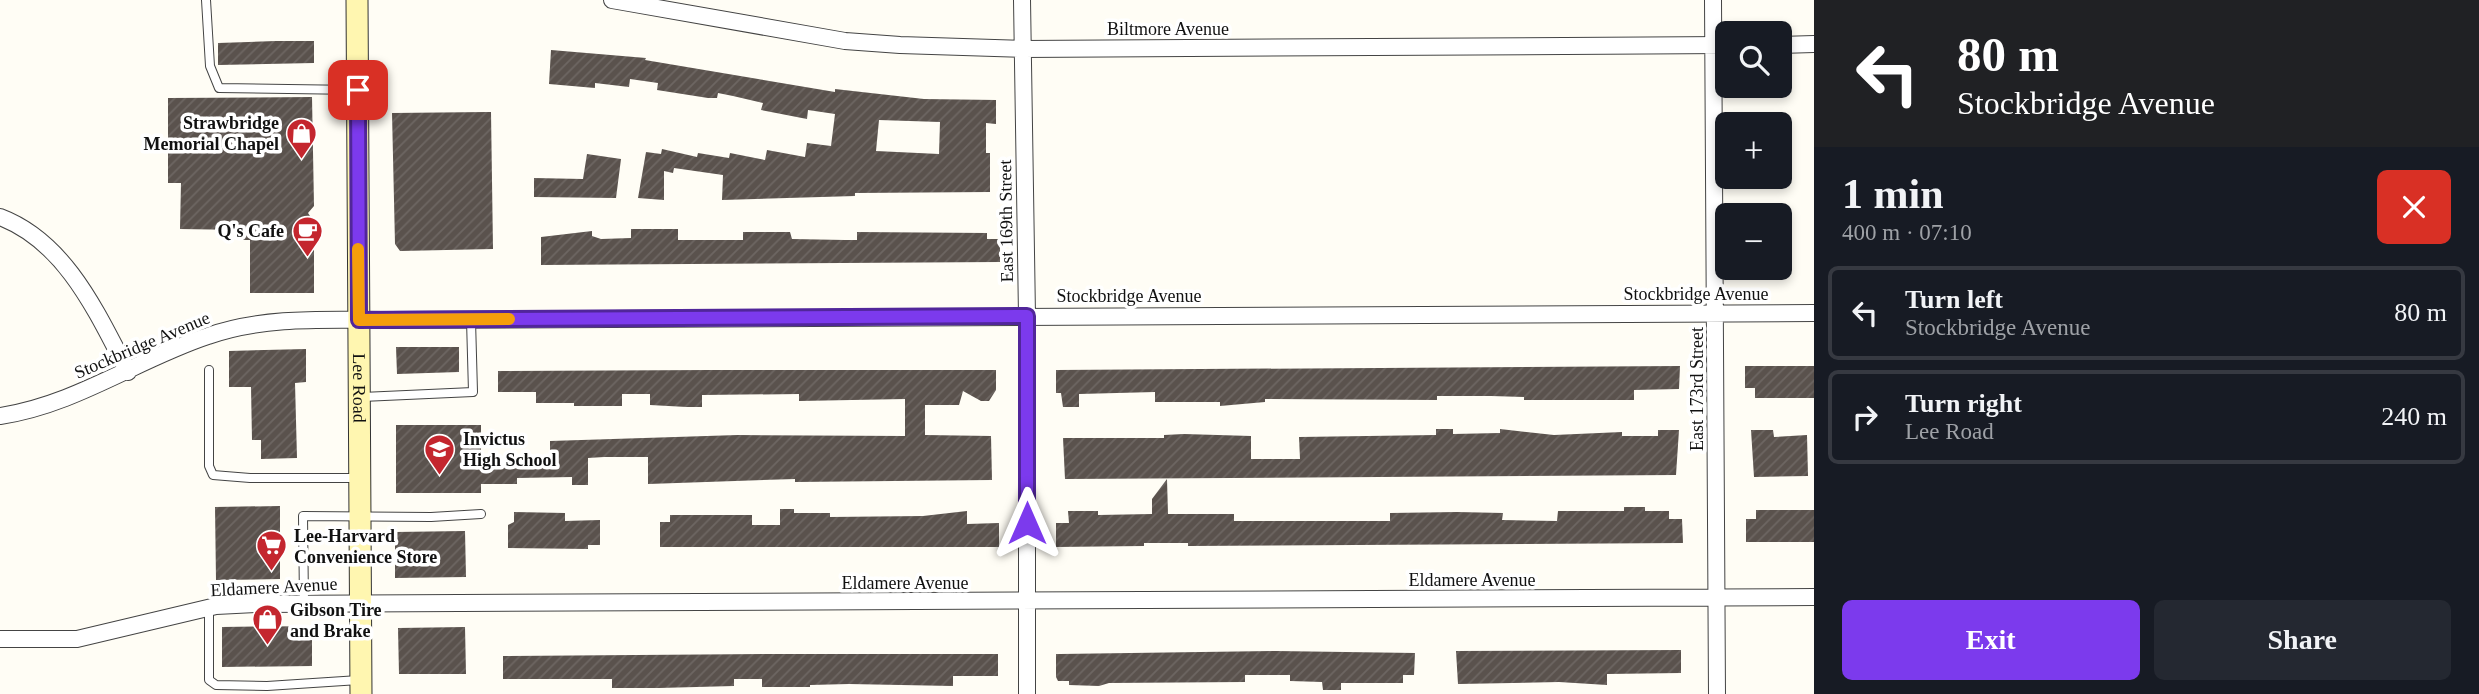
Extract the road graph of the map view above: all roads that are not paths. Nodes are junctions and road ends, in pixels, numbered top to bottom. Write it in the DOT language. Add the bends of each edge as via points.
graph roads {
  1 [pos="206,0"];
  2 [pos="357,0"];
  3 [pos="612,0"];
  4 [pos="1022,0"];
  5 [pos="1713,0"];
  6 [pos="1716,21"];
  7 [pos="1814,44"];
  8 [pos="1715,45"];
  9 [pos="1792,45"];
  10 [pos="1022,49"];
  11 [pos="358,90"];
  12 [pos="1719,98"];
  13 [pos="0,217"];
  14 [pos="1715,313"];
  15 [pos="1814,313"];
  16 [pos="1027,316"];
  17 [pos="471,319"];
  18 [pos="359,320"];
  19 [pos="209,369"];
  20 [pos="128,372"];
  21 [pos="359,397"];
  22 [pos="0,416"];
  23 [pos="360,478"];
  24 [pos="481,513"];
  25 [pos="360,515"];
  26 [pos="1717,597"];
  27 [pos="1814,597"];
  28 [pos="1027,602"];
  29 [pos="304,603"];
  30 [pos="360,603"];
  31 [pos="209,608"];
  32 [pos="0,639"];
  33 [pos="361,687"];
  34 [pos="1027,694"];
  35 [pos="1717,694"];
  1 -- 11 [label="lane" via="210,66 219,88"];
  2 -- 11 [label="main road, Lee Road"];
  3 -- 10 [label="street, Biltmore Avenue" via="845,41"];
  4 -- 10 [label="street, East 169th Street"];
  5 -- 6 [label="street, East 173rd Street"];
  7 -- 9 [label="street"];
  8 -- 10 [label="street, Biltmore Avenue"];
  10 -- 16 [label="street, East 169th Street"];
  11 -- 18 [label="main road, Lee Road"];
  12 -- 14 [label="street, East 173rd Street"];
  13 -- 20 [label="street" via="38,236 74,276"];
  14 -- 15 [label="street, Stockbridge Avenue"];
  14 -- 16 [label="street, Stockbridge Avenue"];
  14 -- 26 [label="street, East 173rd Street"];
  16 -- 17 [label="street, Stockbridge Avenue"];
  16 -- 28 [label="street, East 169th Street"];
  17 -- 18 [label="street, Stockbridge Avenue"];
  17 -- 21 [label="lane" via="472,393"];
  18 -- 20 [label="street, Stockbridge Avenue" via="253,324 207,336"];
  18 -- 21 [label="main road, Lee Road"];
  19 -- 23 [label="lane" via="209,466 213,475"];
  20 -- 22 [label="street, Stockbridge Avenue" via="62,399"];
  21 -- 23 [label="main road, Lee Road"];
  23 -- 25 [label="main road, Lee Road"];
  24 -- 25 [label="lane"];
  25 -- 29 [label="lane" via="303,516"];
  25 -- 30 [label="main road, Lee Road"];
  26 -- 27 [label="street, Eldamere Avenue"];
  26 -- 28 [label="street, Eldamere Avenue"];
  26 -- 35 [label="street, East 173rd Street"];
  28 -- 30 [label="street, Eldamere Avenue"];
  28 -- 34 [label="street, East 169th Street"];
  29 -- 30 [label="street, Eldamere Avenue"];
  29 -- 31 [label="street, Eldamere Avenue"];
  30 -- 33 [label="main road, Lee Road"];
  31 -- 32 [label="street, Eldamere Avenue" via="77,639"];
  31 -- 33 [label="lane" via="209,680 216,685"];
}
